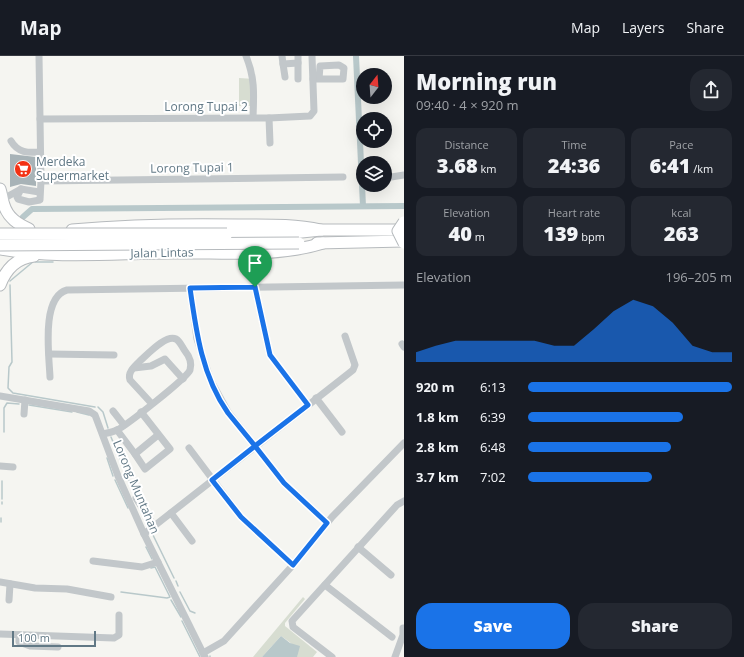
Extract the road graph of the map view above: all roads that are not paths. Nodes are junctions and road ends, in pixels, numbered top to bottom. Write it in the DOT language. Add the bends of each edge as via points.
graph roads {
  1 [pos="39,56"];
  2 [pos="246,56"];
  3 [pos="312,56"];
  4 [pos="282,60"];
  5 [pos="298,60"];
  6 [pos="285,77"];
  7 [pos="298,79"];
  8 [pos="253,117"];
  9 [pos="40,118"];
  10 [pos="269,118"];
  11 [pos="11,141"];
  12 [pos="270,143"];
  13 [pos="40,152"];
  14 [pos="404,175"];
  15 [pos="343,177"];
  16 [pos="392,177"];
  17 [pos="41,181"];
  18 [pos="21,188"];
  19 [pos="39,192"];
  20 [pos="1,194"];
  21 [pos="404,222"];
  22 [pos="29,229"];
  23 [pos="321,230"];
  24 [pos="404,230"];
  25 [pos="0,231"];
  26 [pos="0,234"];
  27 [pos="404,242"];
  28 [pos="323,244"];
  29 [pos="0,245"];
  30 [pos="0,249"];
  31 [pos="30,252"];
  32 [pos="54,253"];
  33 [pos="0,285"];
  34 [pos="404,285"];
  35 [pos="255,287"];
  36 [pos="190,288"];
  37 [pos="345,336"];
  38 [pos="49,354"];
  39 [pos="114,354"];
  40 [pos="134,368"];
  41 [pos="50,377"];
  42 [pos="183,380"];
  43 [pos="0,396"];
  44 [pos="316,398"];
  45 [pos="25,400"];
  46 [pos="152,404"];
  47 [pos="308,405"];
  48 [pos="113,411"];
  49 [pos="141,412"];
  50 [pos="24,414"];
  51 [pos="124,425"];
  52 [pos="117,430"];
  53 [pos="342,432"];
  54 [pos="103,434"];
  55 [pos="158,435"];
  56 [pos="404,443"];
  57 [pos="255,446"];
  58 [pos="189,448"];
  59 [pos="135,454"];
  60 [pos="0,466"];
  61 [pos="13,467"];
  62 [pos="212,480"];
  63 [pos="136,498"];
  64 [pos="404,501"];
  65 [pos="171,513"];
  66 [pos="327,523"];
  67 [pos="154,526"];
  68 [pos="144,534"];
  69 [pos="192,541"];
  70 [pos="358,547"];
  71 [pos="93,561"];
  72 [pos="158,562"];
  73 [pos="293,565"];
  74 [pos="391,575"];
  75 [pos="0,582"];
  76 [pos="10,584"];
  77 [pos="325,585"];
  78 [pos="111,597"];
  79 [pos="9,600"];
  80 [pos="119,614"];
  81 [pos="403,628"];
  82 [pos="0,634"];
  83 [pos="19,635"];
  84 [pos="392,637"];
  85 [pos="58,647"];
  86 [pos="204,655"];
  87 [pos="332,657"];
  88 [pos="395,657"];
  1 -- 9 [label="street"];
  2 -- 8 [label="street" via="254,83"];
  3 -- 10 [label="street, Lorong Tupai 2" via="316,79 312,115"];
  4 -- 5 [label="street"];
  4 -- 6 [label="street"];
  5 -- 7 [label="street"];
  8 -- 9 [label="street, Lorong Tupai 2"];
  8 -- 10 [label="street, Lorong Tupai 2"];
  9 -- 13 [label="street"];
  10 -- 12 [label="street"];
  11 -- 13 [label="street" via="18,150"];
  13 -- 17 [label="street"];
  14 -- 16 [label="street"];
  15 -- 17 [label="street, Lorong Tupai 1"];
  17 -- 19 [label="street"];
  18 -- 19 [label="street"];
  18 -- 19 [label="street" via="17,198 22,201 39,201"];
  18 -- 20 [label="street"];
  20 -- 22 [label="highway" via="7,212 14,222"];
  21 -- 27 [label="highway, bridge" via="398,231"];
  22 -- 23 [label="highway, Jalan Lintas" via="223,224 300,226"];
  22 -- 25 [label="highway, Jalan Lintas"];
  22 -- 31 [label="highway" via="21,232 18,239"];
  23 -- 24 [label="highway, Jalan Lintas"];
  23 -- 26 [label="highway, Jalan Lintas, bridge" via="292,233"];
  27 -- 28 [label="highway, Jalan Lintas"];
  28 -- 29 [label="highway, Jalan Lintas, bridge"];
  28 -- 32 [label="highway, Jalan Lintas" via="298,250 260,252"];
  30 -- 31 [label="highway, Jalan Lintas"];
  31 -- 32 [label="highway, Jalan Lintas"];
  32 -- 33 [label="highway" via="19,259 5,273"];
  34 -- 35 [label="street"];
  35 -- 36 [label="street"];
  35 -- 47 [label="street" via="270,355"];
  36 -- 38 [label="street" via="62,291 53,302 49,314"];
  36 -- 57 [label="street" via="197,339 211,381 228,412"];
  37 -- 44 [label="street" via="355,368"];
  38 -- 39 [label="street"];
  38 -- 41 [label="street"];
  40 -- 42 [label="street" via="151,366 165,359"];
  40 -- 42 [label="street" via="166,339 173,338 190,357 190,371"];
  40 -- 46 [label="street" via="130,380"];
  42 -- 46 [label="street"];
  43 -- 45 [label="street, Lorong Muntahan"];
  44 -- 47 [label="street"];
  44 -- 53 [label="street"];
  45 -- 50 [label="street"];
  45 -- 54 [label="street, Lorong Muntahan" via="89,411 95,415"];
  46 -- 49 [label="street"];
  47 -- 57 [label="street"];
  48 -- 51 [label="street"];
  49 -- 51 [label="street"];
  49 -- 55 [label="street"];
  51 -- 52 [label="street"];
  52 -- 54 [label="street"];
  52 -- 59 [label="street"];
  54 -- 68 [label="street, Lorong Muntahan" via="118,476"];
  55 -- 59 [label="street"];
  55 -- 59 [label="street" via="170,449 144,469"];
  56 -- 66 [label="street"];
  57 -- 62 [label="street"];
  57 -- 66 [label="street" via="284,483"];
  58 -- 62 [label="street"];
  60 -- 61 [label="street"];
  62 -- 65 [label="street"];
  62 -- 73 [label="street" via="241,517"];
  63 -- 67 [label="street"];
  64 -- 70 [label="street" via="397,505"];
  65 -- 67 [label="street"];
  65 -- 69 [label="street"];
  66 -- 73 [label="street"];
  67 -- 68 [label="street"];
  68 -- 72 [label="street, Lorong Muntahan"];
  70 -- 74 [label="street"];
  70 -- 77 [label="street"];
  71 -- 72 [label="street" via="142,567"];
  72 -- 86 [label="street, Lorong Muntahan"];
  73 -- 86 [label="street" via="224,641"];
  75 -- 76 [label="street"];
  76 -- 78 [label="street" via="67,589"];
  76 -- 79 [label="street"];
  77 -- 84 [label="street"];
  77 -- 87 [label="street" via="292,621 292,625"];
  80 -- 83 [label="street" via="119,635 114,638"];
  81 -- 88 [label="street"];
  82 -- 83 [label="street"];
  83 -- 85 [label="street" via="19,642 30,646"];
}
